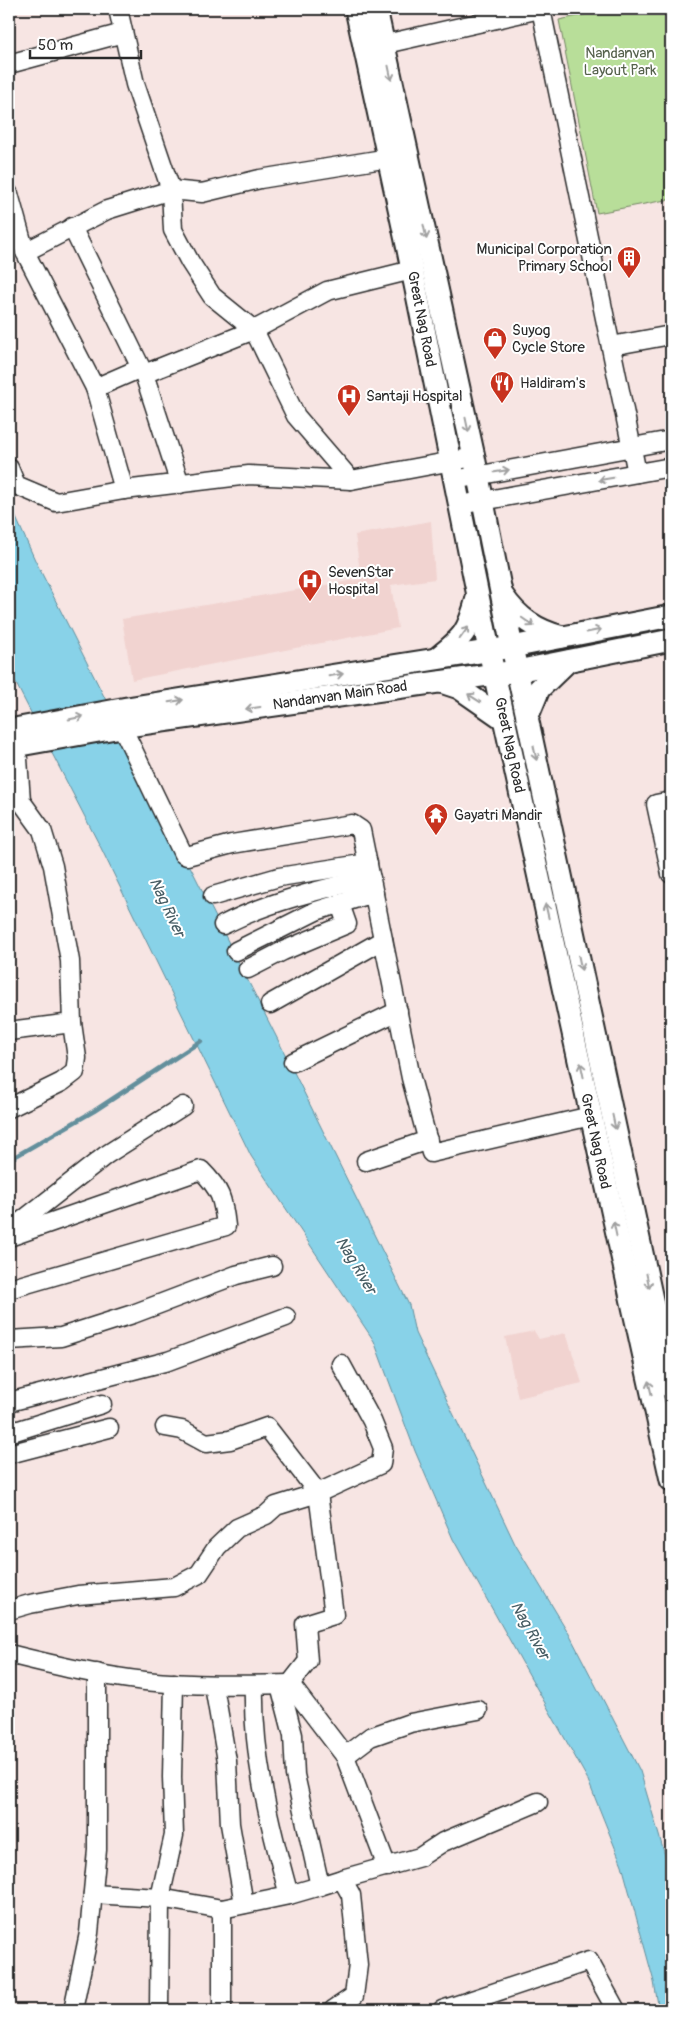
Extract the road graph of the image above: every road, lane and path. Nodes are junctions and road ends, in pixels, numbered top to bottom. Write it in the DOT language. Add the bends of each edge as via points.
graph roads {
  1 [pos="118,9"];
  2 [pos="356,9"];
  3 [pos="376,9"];
  4 [pos="541,9"];
  5 [pos="122,33"];
  6 [pos="374,47"];
  7 [pos="9,64"];
  8 [pos="389,158"];
  9 [pos="171,190"];
  10 [pos="9,194"];
  11 [pos="72,227"];
  12 [pos="25,252"];
  13 [pos="412,270"];
  14 [pos="254,330"];
  15 [pos="671,335"];
  16 [pos="612,346"];
  17 [pos="142,371"];
  18 [pos="95,388"];
  19 [pos="671,440"];
  20 [pos="631,448"];
  21 [pos="475,466"];
  22 [pos="671,467"];
  23 [pos="9,468"];
  24 [pos="452,470"];
  25 [pos="637,473"];
  26 [pos="351,480"];
  27 [pos="180,484"];
  28 [pos="124,490"];
  29 [pos="482,501"];
  30 [pos="460,505"];
  31 [pos="501,594"];
  32 [pos="478,596"];
  33 [pos="671,616"];
  34 [pos="563,637"];
  35 [pos="671,640"];
  36 [pos="512,647"];
  37 [pos="489,650"];
  38 [pos="435,660"];
  39 [pos="569,661"];
  40 [pos="517,671"];
  41 [pos="495,674"];
  42 [pos="440,682"];
  43 [pos="527,718"];
  44 [pos="126,720"];
  45 [pos="505,720"];
  46 [pos="23,733"];
  47 [pos="9,747"];
  48 [pos="9,761"];
  49 [pos="671,801"];
  50 [pos="671,874"];
  51 [pos="371,878"];
  52 [pos="213,896"];
  53 [pos="340,904"];
  54 [pos="223,925"];
  55 [pos="384,940"];
  56 [pos="236,951"];
  57 [pos="248,970"];
  58 [pos="270,1004"];
  59 [pos="398,1011"];
  60 [pos="72,1023"];
  61 [pos="9,1031"];
  62 [pos="293,1062"];
  63 [pos="183,1106"];
  64 [pos="9,1108"];
  65 [pos="591,1116"];
  66 [pos="428,1140"];
  67 [pos="366,1161"];
  68 [pos="9,1231"];
  69 [pos="9,1237"];
  70 [pos="272,1266"];
  71 [pos="9,1289"];
  72 [pos="286,1317"];
  73 [pos="9,1340"];
  74 [pos="341,1364"];
  75 [pos="671,1388"];
  76 [pos="9,1402"];
  77 [pos="102,1404"];
  78 [pos="165,1426"];
  79 [pos="109,1428"];
  80 [pos="9,1433"];
  81 [pos="666,1434"];
  82 [pos="9,1454"];
  83 [pos="671,1480"];
  84 [pos="318,1493"];
  85 [pos="9,1610"];
  86 [pos="9,1654"];
  87 [pos="97,1673"];
  88 [pos="174,1683"];
  89 [pos="285,1684"];
  90 [pos="254,1685"];
  91 [pos="214,1686"];
  92 [pos="478,1710"];
  93 [pos="345,1756"];
  94 [pos="538,1802"];
  95 [pos="387,1867"];
  96 [pos="342,1879"];
  97 [pos="320,1886"];
  98 [pos="93,1894"];
  99 [pos="289,1895"];
  100 [pos="160,1898"];
  101 [pos="244,1904"];
  102 [pos="222,1908"];
  103 [pos="73,2010"];
  104 [pos="159,2010"];
  105 [pos="222,2010"];
  106 [pos="333,2010"];
  107 [pos="442,2010"];
  108 [pos="616,2010"];
  1 -- 5 [label="street"];
  2 -- 6 [label="main road, Great Nag Road"];
  3 -- 6 [label="main road, Great Nag Road"];
  4 -- 6 [label="street"];
  4 -- 16 [label="street"];
  5 -- 7 [label="street"];
  5 -- 9 [label="street" via="135,84"];
  6 -- 8 [label="main road, Great Nag Road"];
  6 -- 21 [label="main road, Great Nag Road, one-way"];
  8 -- 9 [label="street" via="260,179 202,193"];
  8 -- 13 [label="main road, Great Nag Road"];
  9 -- 11 [label="street" via="107,210"];
  9 -- 14 [label="street" via="173,230 190,262 212,296"];
  10 -- 12 [label="street"];
  11 -- 12 [label="street"];
  11 -- 17 [label="street"];
  12 -- 18 [label="street"];
  13 -- 14 [label="street" via="327,290"];
  13 -- 24 [label="main road, Great Nag Road"];
  14 -- 17 [label="street"];
  14 -- 26 [label="street" via="296,416"];
  15 -- 16 [label="street"];
  16 -- 20 [label="street"];
  17 -- 18 [label="street"];
  17 -- 27 [label="street"];
  18 -- 28 [label="street"];
  19 -- 20 [label="street"];
  21 -- 20 [label="street, one-way"];
  20 -- 25 [label="street"];
  21 -- 24 [label="street"];
  21 -- 29 [label="main road, Great Nag Road"];
  22 -- 25 [label="street"];
  23 -- 28 [label="street" via="16,485 56,502"];
  24 -- 26 [label="street"];
  24 -- 30 [label="main road, Great Nag Road"];
  25 -- 29 [label="street, one-way"];
  26 -- 27 [label="street" via="249,475"];
  27 -- 28 [label="street"];
  29 -- 30 [label="street"];
  29 -- 31 [label="main road, Great Nag Road"];
  30 -- 32 [label="main road, Great Nag Road"];
  31 -- 34 [label="main road, one-way" via="523,619 542,631"];
  31 -- 36 [label="main road, Great Nag Road"];
  32 -- 37 [label="main road, Great Nag Road"];
  38 -- 32 [label="main road, one-way" via="468,630"];
  34 -- 33 [label="main road, one-way"];
  34 -- 36 [label="main road"];
  35 -- 39 [label="main road, Nandanvan Main Road"];
  36 -- 37 [label="main road"];
  36 -- 40 [label="main road, Great Nag Road"];
  37 -- 38 [label="main road"];
  37 -- 41 [label="main road, Great Nag Road"];
  44 -- 38 [label="main road, one-way"];
  39 -- 40 [label="main road, Nandanvan Main Road"];
  39 -- 43 [label="main road" via="540,689"];
  40 -- 41 [label="main road, Nandanvan Main Road"];
  40 -- 43 [label="main road, Great Nag Road"];
  41 -- 42 [label="main road, Nandanvan Main Road"];
  41 -- 45 [label="main road, Great Nag Road"];
  42 -- 44 [label="main road, Nandanvan Main Road, one-way"];
  45 -- 42 [label="main road, one-way" via="459,688"];
  43 -- 75 [label="main road, Great Nag Road, one-way"];
  44 -- 46 [label="main road, Nandanvan Main Road"];
  44 -- 51 [label="street" via="183,854 187,856 232,844 352,824 361,830"];
  65 -- 45 [label="main road, Great Nag Road, one-way"];
  46 -- 47 [label="main road, Nandanvan Main Road"];
  48 -- 60 [label="street" via="18,759 22,801 42,830 53,866 70,960"];
  49 -- 50 [label="street" via="656,804"];
  51 -- 52 [label="street" via="279,877"];
  51 -- 53 [label="street"];
  51 -- 54 [label="street" via="314,892 243,915"];
  51 -- 55 [label="street"];
  53 -- 56 [label="street" via="316,911"];
  53 -- 57 [label="street" via="347,924 282,951"];
  55 -- 58 [label="street"];
  55 -- 59 [label="street"];
  59 -- 62 [label="street"];
  59 -- 66 [label="street" via="411,1078"];
  60 -- 61 [label="street"];
  60 -- 64 [label="street" via="77,1058 75,1072 62,1082"];
  63 -- 68 [label="street" via="106,1155"];
  65 -- 66 [label="street" via="431,1153"];
  81 -- 65 [label="main road, Great Nag Road, one-way"];
  66 -- 67 [label="street"];
  69 -- 71 [label="street" via="201,1170 216,1184 223,1200 226,1226"];
  70 -- 73 [label="street" via="236,1275 61,1338"];
  72 -- 76 [label="street" via="168,1361"];
  74 -- 84 [label="street" via="372,1421 382,1448 381,1464"];
  77 -- 80 [label="street"];
  78 -- 84 [label="street" via="182,1430 206,1444 230,1440 267,1427"];
  79 -- 82 [label="street"];
  81 -- 83 [label="main road, Great Nag Road"];
  84 -- 85 [label="street" via="276,1506 266,1515 237,1528 217,1547 199,1574 174,1587 78,1595"];
  84 -- 89 [label="street" via="334,1615 305,1624 308,1661"];
  86 -- 87 [label="street"];
  87 -- 88 [label="street"];
  87 -- 98 [label="street" via="97,1850"];
  88 -- 91 [label="street"];
  88 -- 100 [label="street" via="174,1836"];
  89 -- 90 [label="street"];
  89 -- 93 [label="street"];
  89 -- 97 [label="street" via="295,1775"];
  90 -- 91 [label="street"];
  90 -- 99 [label="street" via="253,1709 262,1782 274,1843"];
  91 -- 101 [label="street" via="227,1761 230,1824"];
  92 -- 93 [label="street" via="410,1723 370,1737"];
  93 -- 95 [label="street"];
  94 -- 95 [label="street" via="443,1842 420,1857"];
  95 -- 96 [label="street"];
  96 -- 97 [label="street"];
  96 -- 106 [label="street" via="351,1895 358,1965 354,1996"];
  97 -- 99 [label="street"];
  98 -- 100 [label="street"];
  98 -- 103 [label="street" via="89,1934"];
  99 -- 101 [label="street"];
  100 -- 102 [label="street"];
  100 -- 104 [label="street"];
  101 -- 102 [label="street"];
  102 -- 105 [label="street"];
  107 -- 108 [label="street" via="589,1960"];
}
